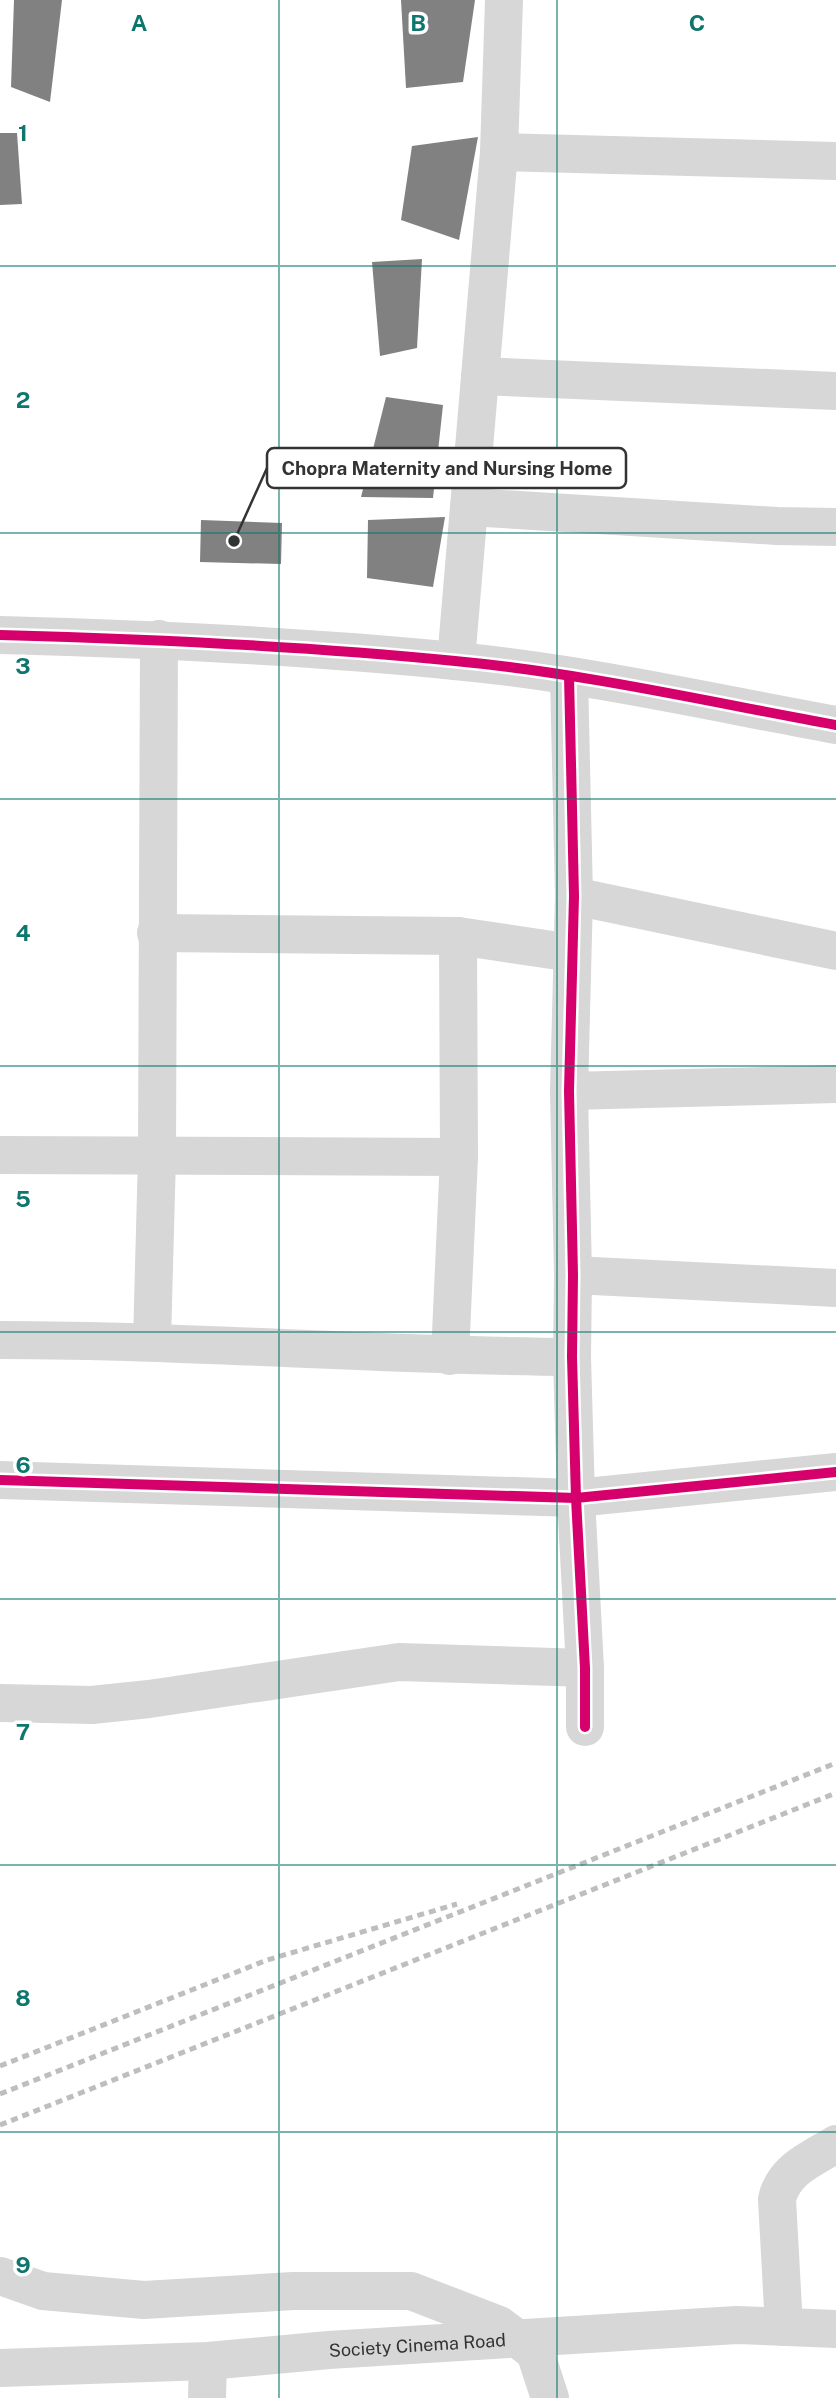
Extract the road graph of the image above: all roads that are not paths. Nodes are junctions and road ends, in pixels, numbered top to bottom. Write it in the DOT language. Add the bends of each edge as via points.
graph roads {
  1 [pos="504,0"];
  2 [pos="499,152"];
  3 [pos="836,160"];
  4 [pos="481,376"];
  5 [pos="836,391"];
  6 [pos="469,507"];
  7 [pos="836,527"];
  8 [pos="0,635"];
  9 [pos="159,639"];
  10 [pos="456,661"];
  11 [pos="569,676"];
  12 [pos="836,724"];
  13 [pos="574,896"];
  14 [pos="156,933"];
  15 [pos="458,936"];
  16 [pos="836,951"];
  17 [pos="572,953"];
  18 [pos="836,1084"];
  19 [pos="569,1091"];
  20 [pos="0,1155"];
  21 [pos="157,1156"];
  22 [pos="458,1157"];
  23 [pos="573,1275"];
  24 [pos="836,1288"];
  25 [pos="0,1340"];
  26 [pos="152,1341"];
  27 [pos="450,1356"];
  28 [pos="572,1357"];
  29 [pos="836,1472"];
  30 [pos="0,1480"];
  31 [pos="576,1498"];
  32 [pos="585,1668"];
  33 [pos="0,1703"];
  34 [pos="585,1727"];
  35 [pos="836,2144"];
  36 [pos="0,2276"];
  37 [pos="784,2327"];
  38 [pos="836,2329"];
  39 [pos="0,2368"];
  40 [pos="207,2380"];
  41 [pos="550,2398"];
  1 -- 2 [label="street"];
  2 -- 3 [label="street"];
  2 -- 4 [label="street"];
  4 -- 5 [label="street"];
  4 -- 6 [label="street"];
  6 -- 7 [label="street"];
  6 -- 10 [label="street"];
  8 -- 9 [label="street"];
  9 -- 10 [label="street"];
  9 -- 14 [label="street"];
  10 -- 11 [label="street"];
  11 -- 12 [label="street"];
  11 -- 13 [label="street"];
  13 -- 16 [label="street"];
  13 -- 17 [label="street"];
  14 -- 15 [label="street"];
  14 -- 21 [label="street"];
  15 -- 17 [label="street"];
  15 -- 22 [label="street"];
  17 -- 19 [label="street"];
  18 -- 19 [label="street"];
  19 -- 23 [label="street"];
  20 -- 21 [label="street"];
  21 -- 22 [label="street"];
  21 -- 26 [label="street"];
  22 -- 27 [label="street"];
  23 -- 24 [label="street"];
  23 -- 28 [label="street"];
  25 -- 26 [label="street"];
  26 -- 27 [label="street"];
  27 -- 28 [label="street"];
  28 -- 31 [label="street"];
  29 -- 31 [label="street"];
  30 -- 31 [label="street"];
  31 -- 32 [label="street"];
  32 -- 33 [label="street" via="399,1662 92,1705"];
  32 -- 34 [label="street"];
  35 -- 37 [label="street" via="793,2170 779,2188"];
  36 -- 41 [label="street, bridge" via="43,2291 144,2300 293,2291 411,2291 499,2325 535,2353"];
  37 -- 38 [label="street, Society Cinema Road"];
  37 -- 40 [label="street, Society Cinema Road" via="737,2325 329,2350"];
  39 -- 40 [label="street, Society Cinema Road"];
}
